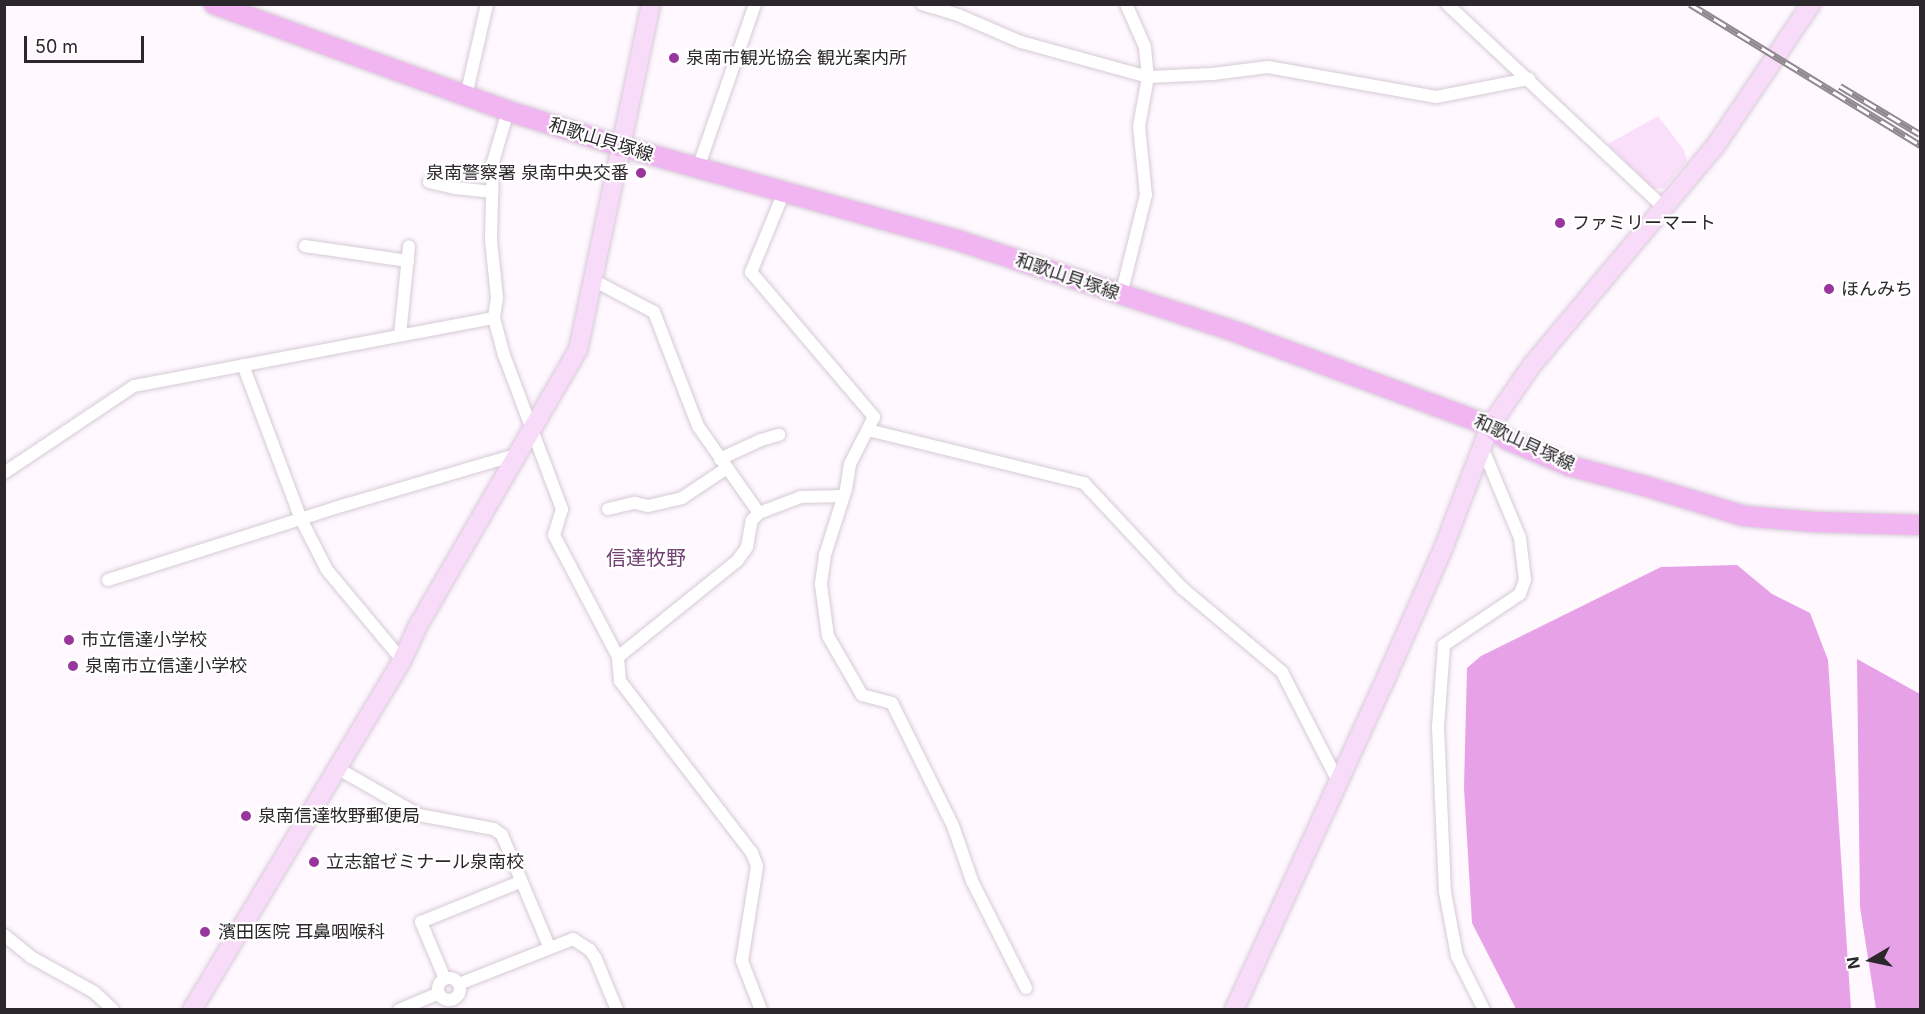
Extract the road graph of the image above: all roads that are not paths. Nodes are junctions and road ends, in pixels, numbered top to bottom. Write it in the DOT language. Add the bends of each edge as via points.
graph roads {
  1 [pos="214,4"];
  2 [pos="487,4"];
  3 [pos="651,4"];
  4 [pos="755,4"];
  5 [pos="922,4"];
  6 [pos="1126,4"];
  7 [pos="1447,4"];
  8 [pos="1811,4"];
  9 [pos="1148,77"];
  10 [pos="1529,79"];
  11 [pos="466,96"];
  12 [pos="508,111"];
  13 [pos="620,146"];
  14 [pos="698,168"];
  15 [pos="429,182"];
  16 [pos="493,192"];
  17 [pos="784,192"];
  18 [pos="1664,208"];
  19 [pos="305,246"];
  20 [pos="409,246"];
  21 [pos="408,261"];
  22 [pos="592,280"];
  23 [pos="1121,296"];
  24 [pos="494,318"];
  25 [pos="400,335"];
  26 [pos="243,365"];
  27 [pos="1490,426"];
  28 [pos="868,430"];
  29 [pos="532,431"];
  30 [pos="779,435"];
  31 [pos="1482,447"];
  32 [pos="519,454"];
  33 [pos="724,464"];
  34 [pos="4,473"];
  35 [pos="844,495"];
  36 [pos="608,509"];
  37 [pos="759,513"];
  38 [pos="301,519"];
  39 [pos="1920,525"];
  40 [pos="108,580"];
  41 [pos="618,657"];
  42 [pos="402,660"];
  43 [pos="337,768"];
  44 [pos="1338,781"];
  45 [pos="520,882"];
  46 [pos="4,935"];
  47 [pos="549,946"];
  48 [pos="445,979"];
  49 [pos="459,984"];
  50 [pos="1026,988"];
  51 [pos="439,993"];
  52 [pos="456,1004"];
  53 [pos="113,1010"];
  54 [pos="192,1010"];
  55 [pos="399,1010"];
  56 [pos="617,1010"];
  57 [pos="761,1010"];
  58 [pos="1234,1010"];
  59 [pos="1484,1010"];
  1 -- 11 [label="main road, 和歌山貝塚線"];
  2 -- 11 [label="street"];
  3 -- 13 [label="street"];
  4 -- 14 [label="street"];
  5 -- 9 [label="street" via="1021,42"];
  6 -- 9 [label="street" via="1145,46"];
  7 -- 10 [label="street"];
  8 -- 18 [label="street" via="1716,145"];
  9 -- 10 [label="street" via="1268,67 1436,97"];
  9 -- 23 [label="street" via="1139,126 1146,195"];
  10 -- 18 [label="street"];
  11 -- 12 [label="main road, 和歌山貝塚線"];
  12 -- 13 [label="main road, 和歌山貝塚線"];
  12 -- 16 [label="street" via="493,162"];
  13 -- 14 [label="main road, 和歌山貝塚線"];
  13 -- 22 [label="street"];
  14 -- 17 [label="main road, 和歌山貝塚線"];
  15 -- 16 [label="street"];
  16 -- 24 [label="street" via="491,240 497,298"];
  17 -- 23 [label="main road, 和歌山貝塚線" via="960,241"];
  17 -- 28 [label="street" via="751,272 874,417"];
  18 -- 27 [label="street" via="1532,365"];
  19 -- 21 [label="street"];
  20 -- 21 [label="street"];
  21 -- 25 [label="street"];
  22 -- 29 [label="street" via="578,350"];
  22 -- 33 [label="street" via="654,312 698,426"];
  23 -- 27 [label="main road, 和歌山貝塚線" via="1239,333"];
  24 -- 25 [label="street"];
  24 -- 29 [label="street"];
  25 -- 26 [label="street"];
  26 -- 34 [label="street" via="134,386"];
  26 -- 38 [label="street"];
  27 -- 31 [label="street"];
  27 -- 39 [label="main road, 和歌山貝塚線" via="1508,440 1570,466 1743,516"];
  28 -- 35 [label="street" via="850,464"];
  28 -- 44 [label="street" via="1084,483 1182,588 1282,672"];
  29 -- 32 [label="street"];
  29 -- 41 [label="street" via="562,509 554,535"];
  30 -- 33 [label="street" via="761,440"];
  31 -- 44 [label="street" via="1438,559"];
  31 -- 59 [label="street" via="1520,538 1525,580 1520,594 1444,645 1438,727 1445,892 1457,956"];
  32 -- 38 [label="street"];
  32 -- 42 [label="street"];
  33 -- 36 [label="street" via="681,498 648,507 635,502"];
  33 -- 37 [label="street"];
  35 -- 37 [label="street" via="801,497"];
  35 -- 50 [label="street" via="825,555 821,585 828,636 862,695 891,703 953,826 972,881"];
  37 -- 41 [label="street" via="752,520 747,547 737,561"];
  38 -- 40 [label="street"];
  38 -- 42 [label="street" via="327,570"];
  41 -- 57 [label="street" via="620,681 752,853 757,866 742,961"];
  42 -- 43 [label="street"];
  43 -- 45 [label="street" via="419,815 494,829 502,835"];
  43 -- 54 [label="street"];
  44 -- 58 [label="street"];
  45 -- 47 [label="street"];
  45 -- 48 [label="street" via="421,922"];
  46 -- 53 [label="street" via="31,957 94,992"];
  47 -- 49 [label="street"];
  47 -- 56 [label="street" via="573,939 590,950"];
  48 -- 49 [label="street" via="454,979"];
  48 -- 51 [label="street"];
  49 -- 52 [label="street"];
  51 -- 52 [label="street"];
  51 -- 55 [label="street"];
}
